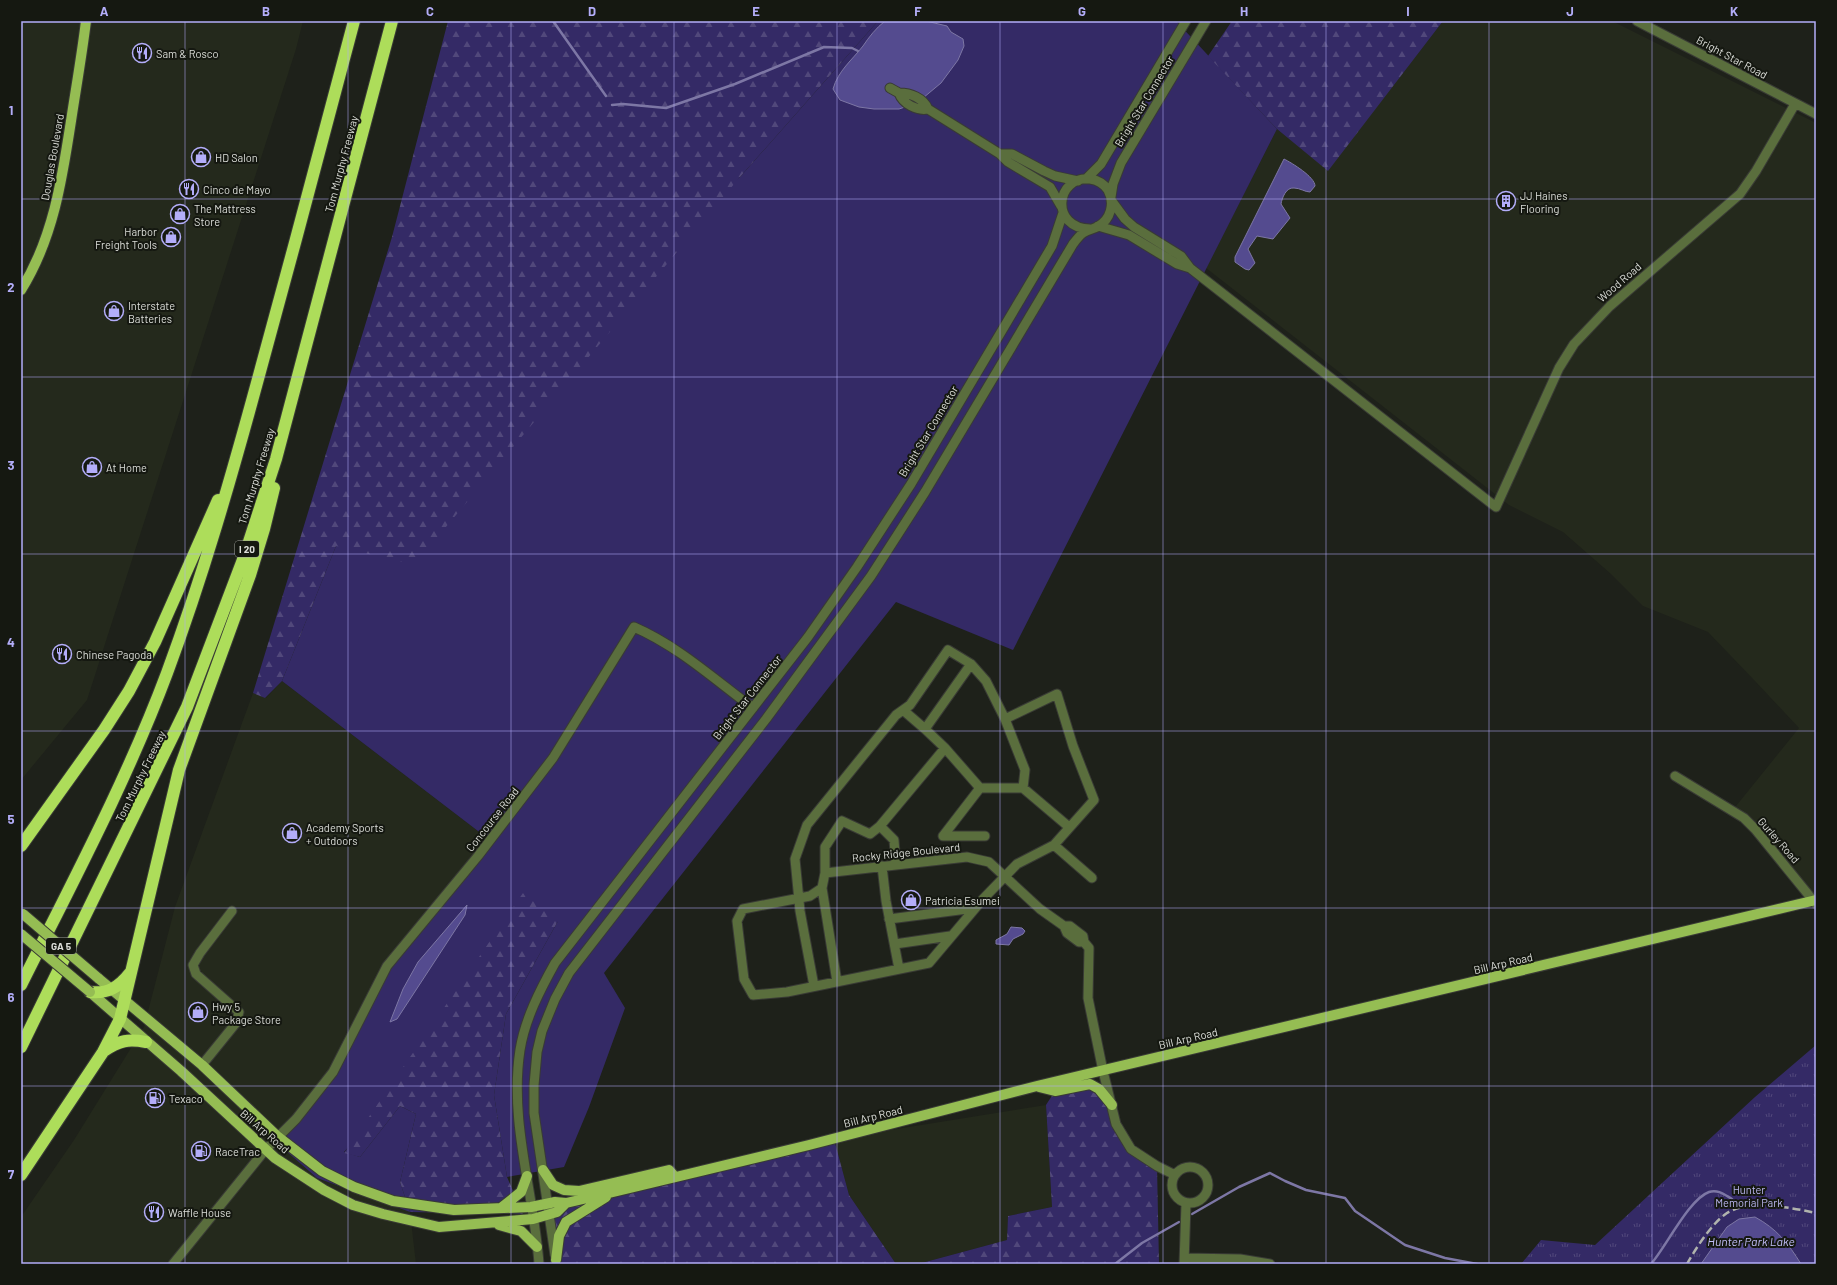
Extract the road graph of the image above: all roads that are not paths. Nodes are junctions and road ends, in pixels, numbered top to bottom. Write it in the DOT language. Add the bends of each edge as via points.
graph roads {
  1 [pos="86,21"];
  2 [pos="354,21"];
  3 [pos="392,21"];
  4 [pos="1186,21"];
  5 [pos="1206,21"];
  6 [pos="1637,21"];
  7 [pos="890,88"];
  8 [pos="1795,104"];
  9 [pos="1816,114"];
  10 [pos="1000,154"];
  11 [pos="1082,180"];
  12 [pos="1111,198"];
  13 [pos="1062,209"];
  14 [pos="1094,228"];
  15 [pos="1190,268"];
  16 [pos="21,290"];
  17 [pos="276,459"];
  18 [pos="235,464"];
  19 [pos="972,664"];
  20 [pos="753,708"];
  21 [pos="903,710"];
  22 [pos="1005,719"];
  23 [pos="925,728"];
  24 [pos="945,748"];
  25 [pos="1675,776"];
  26 [pos="980,788"];
  27 [pos="1023,788"];
  28 [pos="880,826"];
  29 [pos="1069,828"];
  30 [pos="985,836"];
  31 [pos="1054,845"];
  32 [pos="21,846"];
  33 [pos="896,865"];
  34 [pos="882,866"];
  35 [pos="825,873"];
  36 [pos="1004,877"];
  37 [pos="1092,878"];
  38 [pos="822,888"];
  39 [pos="799,898"];
  40 [pos="1815,902"];
  41 [pos="975,908"];
  42 [pos="232,911"];
  43 [pos="22,913"];
  44 [pos="889,919"];
  45 [pos="21,934"];
  46 [pos="950,936"];
  47 [pos="895,944"];
  48 [pos="899,969"];
  49 [pos="130,973"];
  50 [pos="837,982"];
  51 [pos="21,985"];
  52 [pos="814,986"];
  53 [pos="112,990"];
  54 [pos="90,992"];
  55 [pos="125,1002"];
  56 [pos="120,1019"];
  57 [pos="146,1042"];
  58 [pos="21,1047"];
  59 [pos="103,1052"];
  60 [pos="202,1065"];
  61 [pos="1103,1071"];
  62 [pos="1037,1086"];
  63 [pos="1112,1105"];
  64 [pos="277,1136"];
  65 [pos="266,1149"];
  66 [pos="543,1170"];
  67 [pos="21,1175"];
  68 [pos="1175,1175"];
  69 [pos="527,1176"];
  70 [pos="675,1176"];
  71 [pos="613,1192"];
  72 [pos="547,1203"];
  73 [pos="566,1203"];
  74 [pos="1186,1204"];
  75 [pos="531,1207"];
  76 [pos="501,1208"];
  77 [pos="549,1214"];
  78 [pos="533,1219"];
  79 [pos="485,1223"];
  80 [pos="537,1247"];
  81 [pos="1184,1261"];
  82 [pos="556,1262"];
  83 [pos="173,1264"];
  84 [pos="539,1264"];
  85 [pos="1270,1264"];
  1 -- 16 [label="main road, Douglas Boulevard" via="61,186 40,252"];
  2 -- 18 [label="highway, Tom Murphy Freeway"];
  3 -- 17 [label="highway, Tom Murphy Freeway / I 20"];
  4 -- 11 [label="street, Bright Star Connector" via="1101,164"];
  5 -- 12 [label="street, Bright Star Connector" via="1121,163"];
  6 -- 8 [label="street, Bright Star Road"];
  7 -- 10 [label="street" via="899,93 908,93 924,102 928,109"];
  8 -- 9 [label="street, Bright Star Road"];
  8 -- 15 [label="street, Wood Road" via="1740,194 1604,311 1574,344 1556,375 1496,506"];
  10 -- 11 [label="street" via="1012,154 1055,176"];
  10 -- 13 [label="street" via="1008,162 1050,187"];
  11 -- 12 [label="street" via="1101,183"];
  11 -- 13 [label="street" via="1066,190"];
  12 -- 14 [label="street" via="1110,214"];
  12 -- 15 [label="street" via="1125,219 1134,227 1181,256"];
  13 -- 14 [label="street" via="1067,220 1073,225 1081,229"];
  13 -- 20 [label="street, Bright Star Connector" via="1052,246 886,524 808,637"];
  14 -- 15 [label="street" via="1130,235 1177,264"];
  14 -- 66 [label="street" via="1082,234 1067,253 929,486 871,576 766,719 569,973 555,999 537,1052 534,1113"];
  17 -- 49 [label="highway" via="273,494 264,529 179,770"];
  17 -- 58 [label="highway, Tom Murphy Freeway / I 20" via="244,557 187,707"];
  18 -- 32 [label="highway" via="142,668 104,730"];
  18 -- 51 [label="highway, Tom Murphy Freeway" via="198,587 153,709 117,789"];
  19 -- 21 [label="street" via="948,650 910,705"];
  19 -- 22 [label="street" via="986,681"];
  19 -- 23 [label="street"];
  20 -- 64 [label="street, Concourse Road" via="677,652 634,627 553,758 478,856 387,966 333,1072 296,1119"];
  20 -- 69 [label="street, Bright Star Connector" via="555,963 539,992 520,1049 517,1085 518,1115"];
  21 -- 23 [label="street"];
  21 -- 39 [label="street" via="896,715 807,825 796,859"];
  22 -- 27 [label="street" via="1025,770"];
  22 -- 29 [label="street" via="1057,694 1073,746 1094,800"];
  23 -- 24 [label="street"];
  24 -- 26 [label="street"];
  24 -- 28 [label="street"];
  25 -- 40 [label="street, Gurley Road" via="1744,818"];
  26 -- 27 [label="street"];
  26 -- 30 [label="street" via="943,836"];
  27 -- 29 [label="street"];
  28 -- 33 [label="street" via="894,840"];
  28 -- 35 [label="street" via="870,834 842,821 825,847"];
  29 -- 31 [label="street"];
  31 -- 36 [label="street" via="1017,864"];
  31 -- 37 [label="street"];
  33 -- 34 [label="street, Rocky Ridge Boulevard"];
  33 -- 36 [label="street, Rocky Ridge Boulevard" via="967,857 989,862"];
  34 -- 35 [label="street, Rocky Ridge Boulevard"];
  34 -- 44 [label="street"];
  35 -- 38 [label="street"];
  36 -- 41 [label="street"];
  36 -- 61 [label="street, Rocky Ridge Boulevard" via="1040,909 1064,926 1067,933 1079,942 1084,942 1089,948 1088,998"];
  38 -- 39 [label="street" via="810,896"];
  38 -- 50 [label="street"];
  39 -- 52 [label="street"];
  39 -- 52 [label="street" via="743,909 737,920 744,979 753,995"];
  40 -- 61 [label="main road, Bill Arp Road / GA 5"];
  41 -- 44 [label="street"];
  41 -- 46 [label="street"];
  42 -- 60 [label="street" via="193,965 196,974 239,1012 236,1023"];
  43 -- 53 [label="main road, Bill Arp Road / GA 5, bridge"];
  44 -- 47 [label="street"];
  45 -- 54 [label="main road, Bill Arp Road / GA 5, bridge"];
  46 -- 47 [label="street"];
  46 -- 48 [label="street" via="929,963"];
  47 -- 48 [label="street"];
  48 -- 50 [label="street"];
  49 -- 53 [label="highway"];
  49 -- 55 [label="highway"];
  50 -- 52 [label="street"];
  53 -- 54 [label="highway"];
  53 -- 55 [label="main road, Bill Arp Road / GA 5"];
  54 -- 56 [label="main road, Bill Arp Road / GA 5"];
  55 -- 56 [label="highway"];
  55 -- 60 [label="main road, Bill Arp Road / GA 5"];
  56 -- 57 [label="main road, Bill Arp Road / GA 5"];
  56 -- 59 [label="highway"];
  57 -- 59 [label="highway" via="125,1040"];
  57 -- 65 [label="main road, Bill Arp Road / GA 5"];
  59 -- 67 [label="highway"];
  60 -- 64 [label="main road, Bill Arp Road / GA 5"];
  61 -- 62 [label="main road, Bill Arp Road / GA 5"];
  61 -- 63 [label="street, Rocky Ridge Boulevard"];
  62 -- 63 [label="main road" via="1055,1091 1090,1084 1099,1089"];
  62 -- 70 [label="main road, Bill Arp Road / GA 5" via="809,1145"];
  63 -- 68 [label="street, Rocky Ridge Boulevard" via="1116,1124 1131,1149"];
  64 -- 65 [label="street"];
  64 -- 76 [label="main road, Bill Arp Road / GA 5" via="322,1171 393,1202 454,1210"];
  65 -- 79 [label="main road, Bill Arp Road / GA 5" via="275,1158 324,1190 353,1205 439,1227"];
  65 -- 83 [label="street"];
  66 -- 70 [label="main road" via="553,1185 564,1190 579,1191 669,1170"];
  66 -- 72 [label="street"];
  68 -- 74 [label="street" via="1172,1186 1174,1194"];
  68 -- 74 [label="street" via="1187,1166 1205,1174 1208,1190 1194,1204"];
  69 -- 75 [label="street, Bright Star Connector"];
  69 -- 76 [label="main road" via="521,1192"];
  70 -- 71 [label="main road, Bill Arp Road / GA 5"];
  71 -- 73 [label="main road, Bill Arp Road / GA 5"];
  71 -- 82 [label="main road" via="566,1222 559,1236"];
  72 -- 73 [label="main road, Bill Arp Road / GA 5"];
  72 -- 75 [label="main road, Bill Arp Road / GA 5"];
  72 -- 77 [label="street"];
  73 -- 77 [label="main road, Bill Arp Road / GA 5" via="557,1212"];
  74 -- 81 [label="street"];
  75 -- 76 [label="main road, Bill Arp Road / GA 5"];
  75 -- 78 [label="street, Bright Star Connector"];
  77 -- 78 [label="main road, Bill Arp Road / GA 5"];
  77 -- 82 [label="street"];
  78 -- 79 [label="main road, Bill Arp Road / GA 5"];
  78 -- 80 [label="street, Bright Star Connector"];
  79 -- 80 [label="main road" via="521,1231"];
  80 -- 84 [label="street, Bright Star Connector"];
  81 -- 85 [label="street" via="1240,1259"];
}
